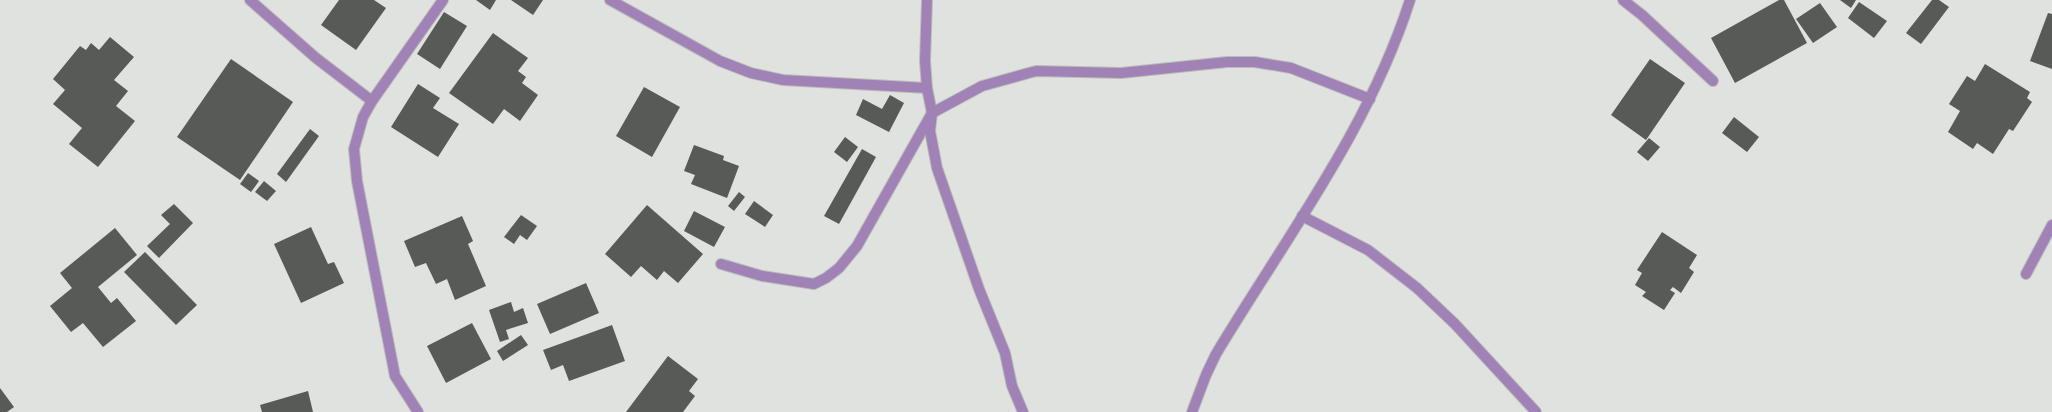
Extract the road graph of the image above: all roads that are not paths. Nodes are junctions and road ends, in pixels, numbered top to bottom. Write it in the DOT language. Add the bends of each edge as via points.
graph roads {
  1 [pos="250,0"];
  2 [pos="442,0"];
  3 [pos="610,0"];
  4 [pos="927,0"];
  5 [pos="1410,0"];
  6 [pos="1623,0"];
  7 [pos="1713,81"];
  8 [pos="927,88"];
  9 [pos="1370,99"];
  10 [pos="372,101"];
  11 [pos="932,113"];
  12 [pos="1302,216"];
  13 [pos="2052,225"];
  14 [pos="720,264"];
  15 [pos="2026,274"];
  16 [pos="418,412"];
  17 [pos="1022,412"];
  18 [pos="1192,412"];
  19 [pos="1536,412"];
  1 -- 10 [label="street" via="316,58"];
  2 -- 10 [label="street"];
  3 -- 8 [label="street" via="720,61 751,73 783,80"];
  4 -- 8 [label="street"];
  5 -- 9 [label="street"];
  6 -- 7 [label="street"];
  8 -- 11 [label="street"];
  9 -- 11 [label="street" via="1291,68 1255,62 1227,62 1121,73 1036,71 982,86"];
  9 -- 12 [label="street"];
  10 -- 16 [label="street" via="363,117 354,149 357,181 395,376"];
  11 -- 14 [label="street" via="857,246 839,268 826,278 814,284 762,276"];
  11 -- 17 [label="street" via="930,131 942,186 1005,353 1012,386"];
  12 -- 18 [label="street" via="1216,354"];
  12 -- 19 [label="street" via="1368,250 1417,288"];
  13 -- 15 [label="street"];
}
